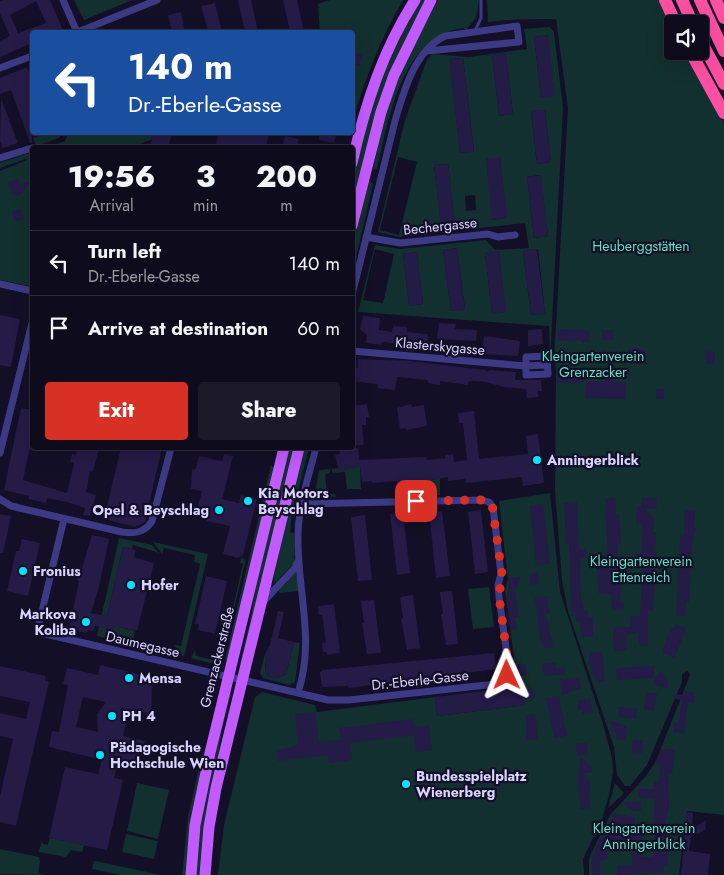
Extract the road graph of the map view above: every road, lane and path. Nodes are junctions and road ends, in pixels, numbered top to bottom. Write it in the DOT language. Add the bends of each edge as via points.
graph roads {
  1 [pos="63,0"];
  2 [pos="157,0"];
  3 [pos="415,0"];
  4 [pos="431,0"];
  5 [pos="481,0"];
  6 [pos="666,0"];
  7 [pos="682,0"];
  8 [pos="700,0"];
  9 [pos="716,0"];
  10 [pos="672,15"];
  11 [pos="689,15"];
  12 [pos="724,18"];
  13 [pos="76,30"];
  14 [pos="82,30"];
  15 [pos="475,31"];
  16 [pos="724,50"];
  17 [pos="427,51"];
  18 [pos="709,56"];
  19 [pos="30,57"];
  20 [pos="695,60"];
  21 [pos="0,68"];
  22 [pos="724,84"];
  23 [pos="724,113"];
  24 [pos="30,149"];
  25 [pos="355,150"];
  26 [pos="0,158"];
  27 [pos="365,173"];
  28 [pos="379,179"];
  29 [pos="355,214"];
  30 [pos="515,235"];
  31 [pos="366,237"];
  32 [pos="355,283"];
  33 [pos="0,284"];
  34 [pos="30,291"];
  35 [pos="30,331"];
  36 [pos="355,352"];
  37 [pos="544,365"];
  38 [pos="171,450"];
  39 [pos="284,450"];
  40 [pos="299,450"];
  41 [pos="315,450"];
  42 [pos="0,453"];
  43 [pos="0,499"];
  44 [pos="301,504"];
  45 [pos="64,519"];
  46 [pos="299,560"];
  47 [pos="263,602"];
  48 [pos="228,678"];
  49 [pos="243,681"];
  50 [pos="298,693"];
  51 [pos="190,875"];
  52 [pos="206,875"];
  1 -- 13 [label="street"];
  2 -- 14 [label="street"];
  3 -- 25 [label="main road" via="389,46 366,105"];
  4 -- 27 [label="main road" via="394,75"];
  5 -- 15 [label="lane" via="481,18"];
  6 -- 10 [label="highway"];
  7 -- 11 [label="highway"];
  8 -- 16 [label="highway"];
  9 -- 12 [label="highway"];
  15 -- 17 [label="street" via="445,36 436,40"];
  15 -- 17 [label="street" via="517,26 519,42"];
  17 -- 28 [label="street" via="403,94"];
  18 -- 22 [label="highway"];
  19 -- 21 [label="street"];
  20 -- 23 [label="highway"];
  24 -- 26 [label="street"];
  27 -- 28 [label="street"];
  27 -- 29 [label="main road"];
  28 -- 31 [label="street"];
  30 -- 31 [label="street, Bechergasse" via="498,237 488,234 400,243"];
  31 -- 32 [label="street"];
  33 -- 34 [label="street"];
  35 -- 42 [label="street"];
  36 -- 37 [label="street, Klasterskygasse"];
  38 -- 45 [label="street" via="157,508 150,525 143,530 122,532"];
  39 -- 48 [label="main road, Grenzackerstraße"];
  40 -- 47 [label="main road"];
  41 -- 44 [label="street"];
  43 -- 45 [label="street" via="11,506"];
  44 -- 46 [label="street"];
  44 -- 50 [label="street, Dr.-Eberle-Gasse" via="489,502 493,507 502,574 499,596 509,670 504,680 496,684 350,700 328,700"];
  45 -- 48 [label="street, Daumegasse" via="37,632"];
  46 -- 47 [label="street"];
  46 -- 50 [label="street" via="307,647"];
  47 -- 49 [label="main road"];
  48 -- 49 [label="street, Daumegasse"];
  48 -- 51 [label="main road, Grenzackerstraße" via="195,825"];
  49 -- 50 [label="street"];
  49 -- 52 [label="main road" via="216,788 209,827"];
}
